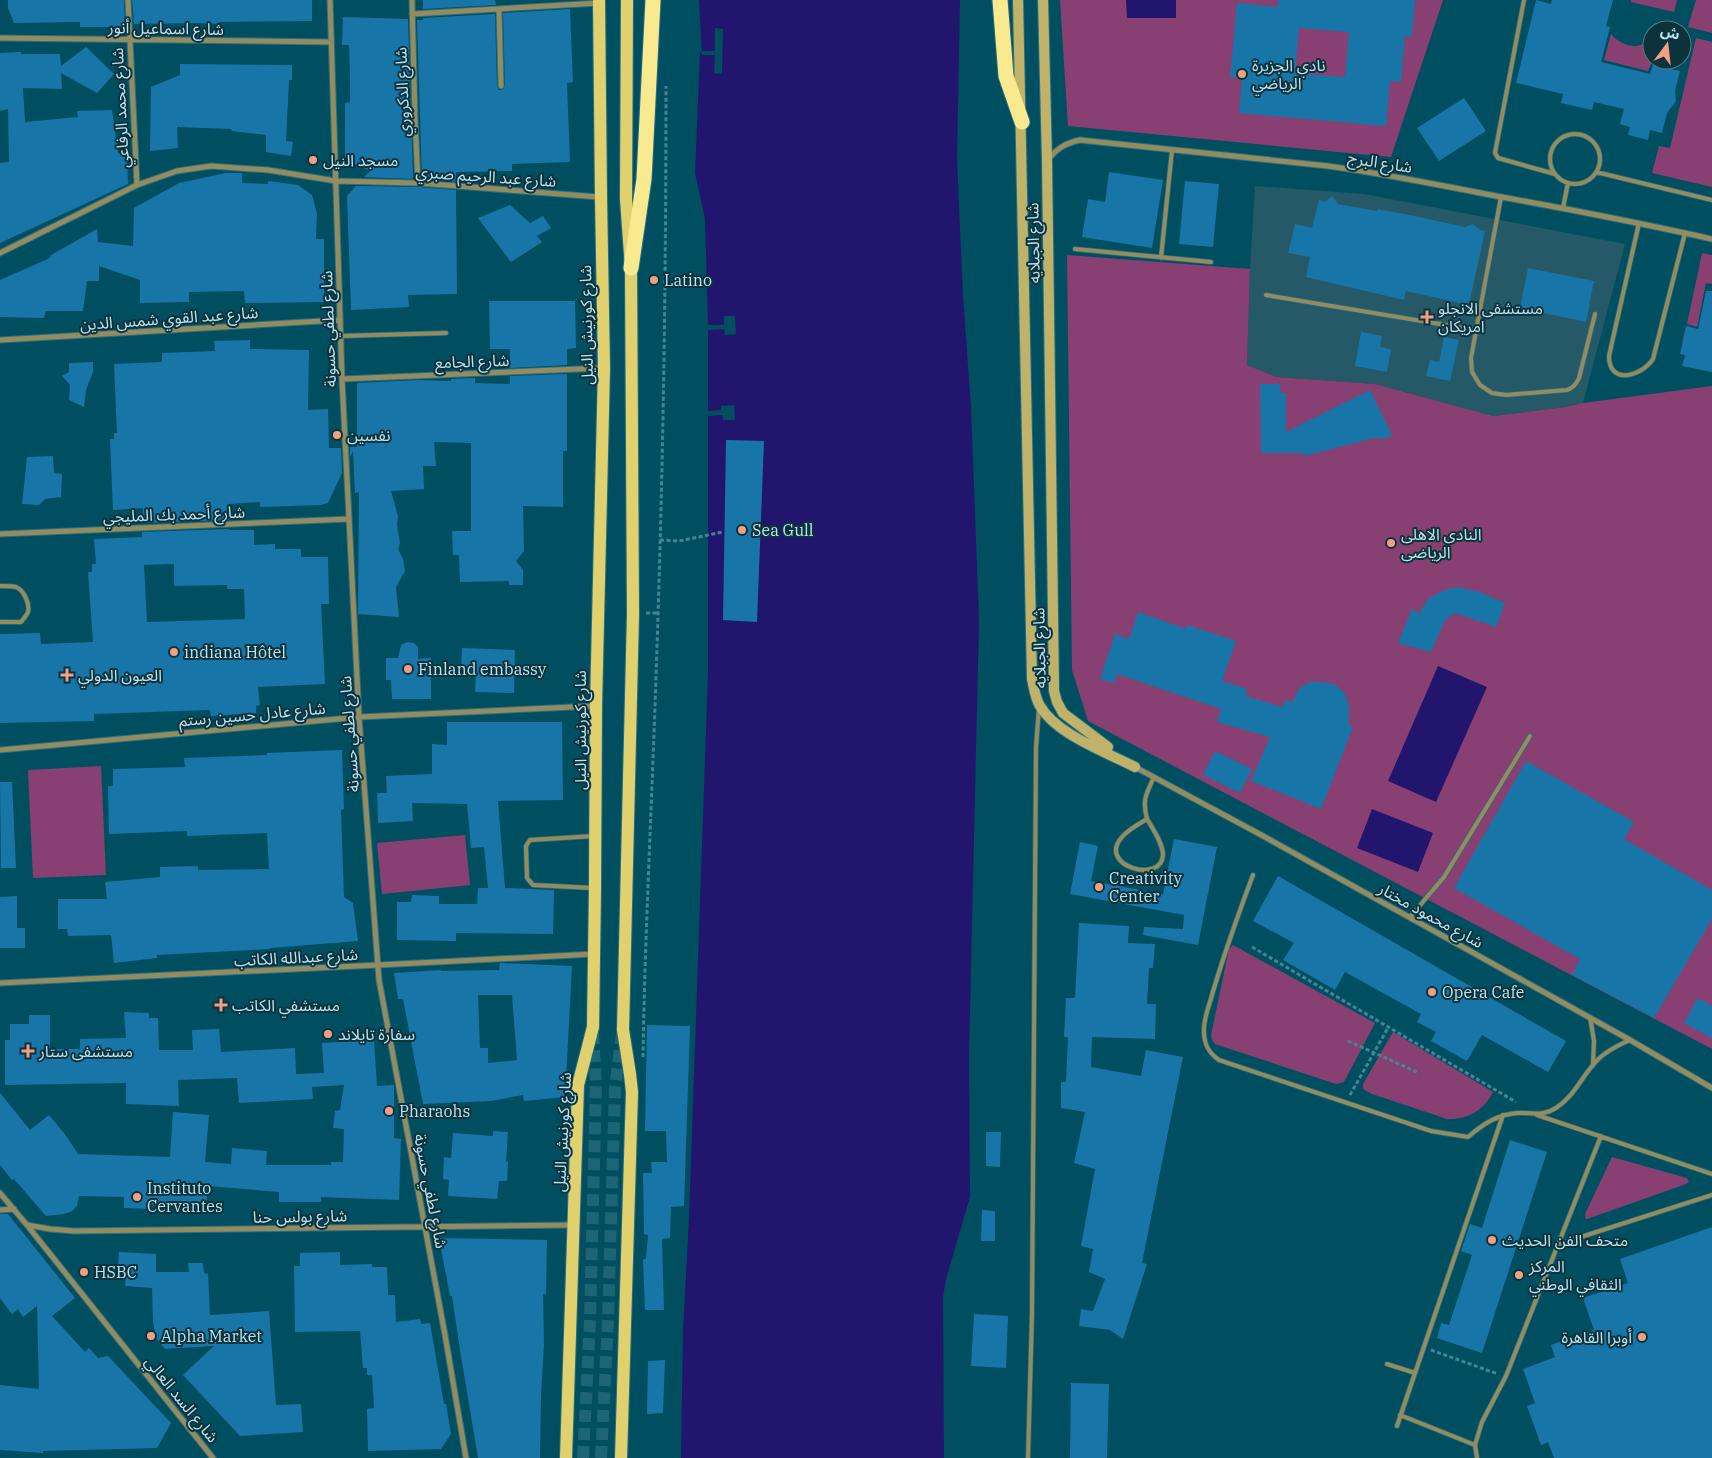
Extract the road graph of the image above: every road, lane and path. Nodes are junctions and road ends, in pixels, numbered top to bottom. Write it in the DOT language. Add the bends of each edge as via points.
graph roads {
  1 [pos="128,0"];
  2 [pos="330,0"];
  3 [pos="412,0"];
  4 [pos="626,0"];
  5 [pos="653,0"];
  6 [pos="1000,0"];
  7 [pos="1018,0"];
  8 [pos="1043,0"];
  9 [pos="1524,0"];
  10 [pos="599,2"];
  11 [pos="499,9"];
  12 [pos="412,14"];
  13 [pos="0,38"];
  14 [pos="129,40"];
  15 [pos="332,42"];
  16 [pos="666,79"];
  17 [pos="501,86"];
  18 [pos="1022,122"];
  19 [pos="1172,150"];
  20 [pos="1047,161"];
  21 [pos="1596,172"];
  22 [pos="1555,174"];
  23 [pos="336,181"];
  24 [pos="418,183"];
  25 [pos="1568,183"];
  26 [pos="137,184"];
  27 [pos="1501,197"];
  28 [pos="600,198"];
  29 [pos="1712,200"];
  30 [pos="1563,208"];
  31 [pos="1639,223"];
  32 [pos="1685,233"];
  33 [pos="1712,239"];
  34 [pos="1075,249"];
  35 [pos="0,253"];
  36 [pos="1161,258"];
  37 [pos="1211,262"];
  38 [pos="631,268"];
  39 [pos="1266,295"];
  40 [pos="1595,314"];
  41 [pos="340,320"];
  42 [pos="1476,330"];
  43 [pos="446,333"];
  44 [pos="340,336"];
  45 [pos="0,340"];
  46 [pos="604,368"];
  47 [pos="342,379"];
  48 [pos="349,520"];
  49 [pos="723,532"];
  50 [pos="0,534"];
  51 [pos="660,540"];
  52 [pos="0,586"];
  53 [pos="0,622"];
  54 [pos="1039,705"];
  55 [pos="596,706"];
  56 [pos="359,717"];
  57 [pos="1530,736"];
  58 [pos="0,750"];
  59 [pos="1135,767"];
  60 [pos="1154,777"];
  61 [pos="1147,819"];
  62 [pos="596,836"];
  63 [pos="1253,875"];
  64 [pos="595,888"];
  65 [pos="1410,917"];
  66 [pos="1252,947"];
  67 [pos="594,954"];
  68 [pos="378,966"];
  69 [pos="0,983"];
  70 [pos="1590,1018"];
  71 [pos="1389,1026"];
  72 [pos="1630,1040"];
  73 [pos="1348,1041"];
  74 [pos="1374,1052"];
  75 [pos="1593,1064"];
  76 [pos="643,1065"];
  77 [pos="1418,1072"];
  78 [pos="1712,1088"];
  79 [pos="1345,1103"];
  80 [pos="1503,1115"];
  81 [pos="1537,1115"];
  82 [pos="1602,1136"];
  83 [pos="1712,1174"];
  84 [pos="0,1193"];
  85 [pos="1712,1195"];
  86 [pos="14,1209"];
  87 [pos="0,1210"];
  88 [pos="27,1225"];
  89 [pos="574,1225"];
  90 [pos="425,1227"];
  91 [pos="1559,1244"];
  92 [pos="1424,1347"];
  93 [pos="1387,1364"];
  94 [pos="1415,1373"];
  95 [pos="1506,1376"];
  96 [pos="1400,1415"];
  97 [pos="1397,1426"];
  98 [pos="1475,1445"];
  99 [pos="213,1458"];
  100 [pos="466,1458"];
  101 [pos="566,1458"];
  102 [pos="621,1458"];
  103 [pos="1028,1458"];
  104 [pos="1478,1458"];
  1 -- 14 [label="street, شارع محمد الرفاعي"];
  2 -- 15 [label="street, شارع لطفي حسونة"];
  3 -- 12 [label="street, شارع الدكروري"];
  4 -- 38 [label="main road" via="626,200"];
  5 -- 38 [label="highway" via="644,179"];
  6 -- 18 [label="highway" via="1006,76"];
  7 -- 18 [label="street, شارع الجبلايه"];
  8 -- 20 [label="street, شارع الجبلايه"];
  9 -- 22 [label="lane" via="1495,153 1498,158"];
  10 -- 11 [label="street"];
  10 -- 28 [label="main road, شارع كورنيش النيل"];
  11 -- 12 [label="street"];
  11 -- 17 [label="street"];
  12 -- 24 [label="street, شارع الدكروري"];
  13 -- 14 [label="street, شارع اسماعيل أنور"];
  14 -- 15 [label="street, شارع اسماعيل أنور"];
  14 -- 26 [label="street, شارع محمد الرفاعي"];
  15 -- 23 [label="street, شارع لطفي حسونة"];
  16 -- 51 [label="path" via="666,308"];
  18 -- 54 [label="street, شارع الجبلايه" via="1032,679"];
  19 -- 20 [label="street, شارع البرج" via="1080,140 1061,146"];
  19 -- 27 [label="street, شارع البرج" via="1362,171"];
  19 -- 36 [label="lane"];
  20 -- 59 [label="street, شارع الجبلايه" via="1054,691 1063,713"];
  21 -- 22 [label="lane" via="1598,150 1588,138 1573,134 1559,139 1550,152 1551,168"];
  21 -- 25 [label="lane" via="1584,182"];
  21 -- 29 [label="lane"];
  22 -- 25 [label="lane"];
  23 -- 24 [label="street, شارع عبد الرحيم صبري"];
  23 -- 26 [label="street, شارع عبد الرحيم صبري" via="268,170 211,166 177,171"];
  23 -- 41 [label="street, شارع لطفي حسونة"];
  24 -- 28 [label="street, شارع عبد الرحيم صبري"];
  25 -- 30 [label="lane"];
  26 -- 35 [label="street, شارع عبد الرحيم صبري"];
  27 -- 30 [label="street, شارع البرج"];
  27 -- 42 [label="lane"];
  28 -- 46 [label="main road, شارع كورنيش النيل"];
  30 -- 31 [label="street, شارع البرج"];
  31 -- 32 [label="street, شارع البرج"];
  31 -- 32 [label="lane" via="1609,356 1609,366 1614,373 1624,376 1649,366 1653,359"];
  32 -- 33 [label="street, شارع البرج"];
  34 -- 36 [label="lane"];
  36 -- 37 [label="lane"];
  38 -- 102 [label="main road" via="633,614 623,1030 632,1092"];
  39 -- 42 [label="lane"];
  40 -- 42 [label="lane" via="1577,384 1566,390 1506,395 1492,393 1480,385 1472,372"];
  41 -- 44 [label="street, شارع لطفي حسونة"];
  41 -- 45 [label="street, شارع عبد القوي شمس الدين"];
  43 -- 44 [label="lane"];
  44 -- 47 [label="street, شارع لطفي حسونة"];
  46 -- 47 [label="street, شارع الجامع"];
  46 -- 55 [label="main road, شارع كورنيش النيل"];
  47 -- 48 [label="street, شارع لطفي حسونة"];
  48 -- 50 [label="street, شارع أحمد بك المليجي"];
  48 -- 56 [label="street, شارع لطفي حسونة"];
  49 -- 51 [label="path" via="680,541"];
  51 -- 76 [label="path"];
  52 -- 53 [label="lane" via="20,589 28,613 21,622"];
  54 -- 59 [label="street, شارع الجبلايه" via="1047,717 1063,730"];
  54 -- 103 [label="lane"];
  55 -- 56 [label="street, شارع عادل حسين رستم"];
  55 -- 62 [label="main road, شارع كورنيش النيل"];
  56 -- 58 [label="street, شارع عادل حسين رستم"];
  56 -- 68 [label="street, شارع لطفي حسونة"];
  57 -- 65 [label="lane" via="1444,877"];
  59 -- 60 [label="street, شارع محمود مختار"];
  60 -- 61 [label="lane" via="1144,801"];
  60 -- 65 [label="street, شارع محمود مختار"];
  61 -- 61 [label="lane" via="1162,846 1163,856 1158,866 1148,870 1127,866 1117,854 1117,845 1122,837"];
  62 -- 64 [label="main road, شارع كورنيش النيل"];
  62 -- 64 [label="lane" via="530,840 526,846 527,878 533,885"];
  63 -- 79 [label="lane" via="1205,1021 1204,1032 1210,1054 1219,1060"];
  64 -- 67 [label="main road, شارع كورنيش النيل"];
  65 -- 70 [label="street, شارع محمود مختار"];
  66 -- 71 [label="path"];
  67 -- 68 [label="street, شارع عبدالله الكاتب"];
  67 -- 89 [label="main road, شارع كورنيش النيل" via="593,1027 578,1085"];
  68 -- 69 [label="street, شارع عبدالله الكاتب"];
  68 -- 90 [label="street, شارع لطفي حسونة"];
  70 -- 72 [label="street, شارع محمود مختار"];
  70 -- 75 [label="lane"];
  71 -- 74 [label="path"];
  71 -- 81 [label="path"];
  72 -- 75 [label="lane"];
  72 -- 78 [label="street, شارع محمود مختار"];
  73 -- 74 [label="path"];
  74 -- 77 [label="path"];
  74 -- 79 [label="path"];
  75 -- 81 [label="lane" via="1568,1099 1554,1110"];
  79 -- 80 [label="lane" via="1431,1132 1468,1137"];
  80 -- 81 [label="lane"];
  80 -- 92 [label="lane"];
  81 -- 82 [label="lane"];
  82 -- 83 [label="lane"];
  82 -- 91 [label="lane"];
  84 -- 86 [label="street, شارع السد العالي"];
  85 -- 91 [label="lane"];
  86 -- 87 [label="street"];
  86 -- 88 [label="street, شارع السد العالي"];
  88 -- 90 [label="street, شارع بولس حنا" via="74,1231"];
  88 -- 99 [label="street, شارع السد العالي"];
  89 -- 90 [label="street, شارع بولس حنا"];
  89 -- 101 [label="main road, شارع كورنيش النيل"];
  90 -- 100 [label="street, شارع لطفي حسونة"];
  91 -- 95 [label="lane"];
  92 -- 94 [label="lane"];
  92 -- 95 [label="path"];
  93 -- 94 [label="lane"];
  94 -- 96 [label="lane"];
  95 -- 98 [label="lane" via="1482,1422"];
  96 -- 97 [label="lane"];
  96 -- 98 [label="lane"];
  98 -- 104 [label="lane"];
}
